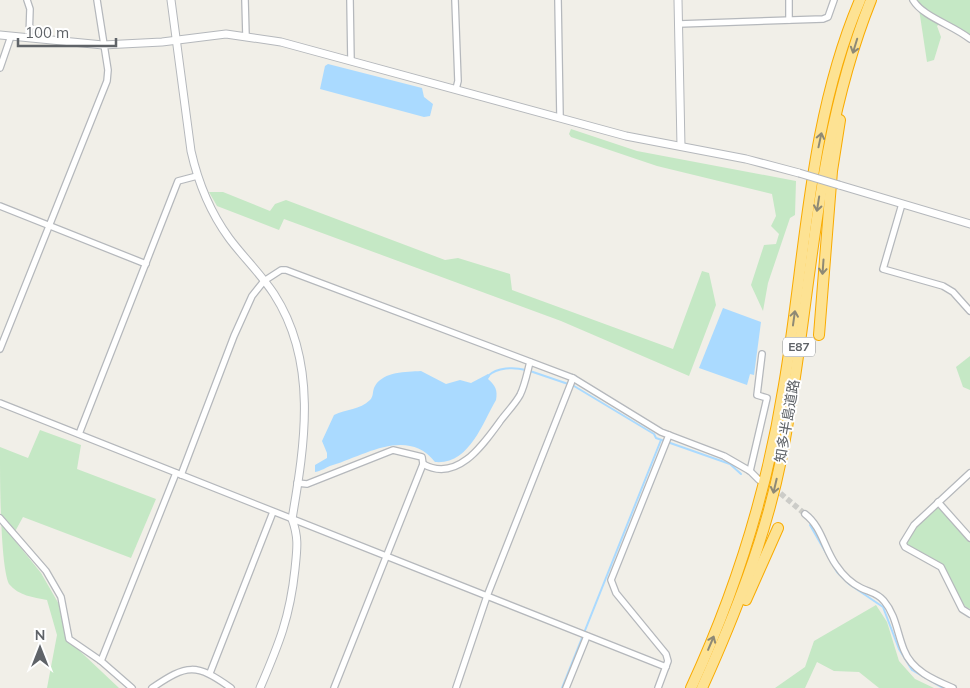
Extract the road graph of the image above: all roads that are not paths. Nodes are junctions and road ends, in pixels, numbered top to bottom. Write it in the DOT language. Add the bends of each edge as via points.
graph roads {
  1 [pos="27,0"];
  2 [pos="97,0"];
  3 [pos="171,0"];
  4 [pos="245,0"];
  5 [pos="350,0"];
  6 [pos="455,0"];
  7 [pos="558,0"];
  8 [pos="678,0"];
  9 [pos="789,0"];
  10 [pos="834,0"];
  11 [pos="860,0"];
  12 [pos="871,0"];
  13 [pos="913,0"];
  14 [pos="789,20"];
  15 [pos="679,24"];
  16 [pos="0,35"];
  17 [pos="11,36"];
  18 [pos="246,36"];
  19 [pos="28,38"];
  20 [pos="970,38"];
  21 [pos="176,40"];
  22 [pos="104,45"];
  23 [pos="351,61"];
  24 [pos="850,63"];
  25 [pos="0,68"];
  26 [pos="456,89"];
  27 [pos="560,116"];
  28 [pos="682,146"];
  29 [pos="197,176"];
  30 [pos="902,204"];
  31 [pos="0,206"];
  32 [pos="970,224"];
  33 [pos="49,226"];
  34 [pos="146,264"];
  35 [pos="264,281"];
  36 [pos="970,311"];
  37 [pos="819,335"];
  38 [pos="0,349"];
  39 [pos="762,354"];
  40 [pos="530,362"];
  41 [pos="573,378"];
  42 [pos="0,403"];
  43 [pos="79,434"];
  44 [pos="669,435"];
  45 [pos="423,464"];
  46 [pos="750,471"];
  47 [pos="178,474"];
  48 [pos="970,474"];
  49 [pos="759,480"];
  50 [pos="296,483"];
  51 [pos="938,502"];
  52 [pos="273,512"];
  53 [pos="804,514"];
  54 [pos="0,518"];
  55 [pos="292,519"];
  56 [pos="778,528"];
  57 [pos="970,538"];
  58 [pos="386,557"];
  59 [pos="487,596"];
  60 [pos="970,614"];
  61 [pos="587,636"];
  62 [pos="100,661"];
  63 [pos="712,664"];
  64 [pos="666,667"];
  65 [pos="210,673"];
  66 [pos="132,688"];
  67 [pos="152,688"];
  68 [pos="231,688"];
  69 [pos="260,688"];
  70 [pos="334,688"];
  71 [pos="456,688"];
  72 [pos="566,688"];
  73 [pos="658,688"];
  74 [pos="691,688"];
  75 [pos="702,688"];
  76 [pos="953,688"];
  1 -- 19 [label="street" via="30,10"];
  2 -- 22 [label="street"];
  3 -- 21 [label="street"];
  4 -- 18 [label="street"];
  5 -- 23 [label="street"];
  6 -- 26 [label="street"];
  7 -- 27 [label="street"];
  8 -- 15 [label="street"];
  9 -- 14 [label="street"];
  10 -- 14 [label="street" via="828,17"];
  74 -- 11 [label="highway, 知多半島道路 / E87, one-way" via="732,589 759,506 784,384 814,167 829,96"];
  12 -- 24 [label="highway, 知多半島道路 / E87, one-way"];
  13 -- 20 [label="street" via="927,14 952,25"];
  14 -- 15 [label="street"];
  15 -- 28 [label="street"];
  16 -- 17 [label="street"];
  17 -- 19 [label="street"];
  17 -- 25 [label="street"];
  18 -- 21 [label="street" via="213,35"];
  18 -- 23 [label="street" via="282,42"];
  19 -- 22 [label="street"];
  21 -- 22 [label="street"];
  21 -- 29 [label="street"];
  22 -- 33 [label="street" via="107,81"];
  23 -- 26 [label="street"];
  24 -- 37 [label="highway, one-way" via="832,171"];
  24 -- 63 [label="highway, 知多半島道路 / E87, one-way" via="823,170 781,460 758,549"];
  26 -- 27 [label="street"];
  27 -- 28 [label="street" via="626,136"];
  28 -- 30 [label="street, bridge" via="746,159"];
  29 -- 34 [label="street" via="178,182"];
  29 -- 35 [label="street" via="219,223"];
  30 -- 32 [label="street"];
  30 -- 36 [label="street" via="884,269 943,286"];
  31 -- 33 [label="street"];
  33 -- 34 [label="street"];
  33 -- 38 [label="street"];
  34 -- 43 [label="street"];
  35 -- 40 [label="street" via="286,270"];
  35 -- 47 [label="street" via="252,296 234,336"];
  35 -- 50 [label="street" via="290,322 303,367 305,411"];
  39 -- 46 [label="street" via="757,395 767,398"];
  40 -- 41 [label="street"];
  40 -- 45 [label="street" via="520,396 470,456 444,470 432,470"];
  41 -- 44 [label="street"];
  41 -- 59 [label="street"];
  42 -- 43 [label="street"];
  43 -- 47 [label="street"];
  44 -- 46 [label="street" via="724,456"];
  44 -- 64 [label="street" via="611,580 616,593 666,654"];
  45 -- 50 [label="street" via="422,457 393,450 307,484"];
  45 -- 58 [label="street"];
  46 -- 49 [label="street"];
  47 -- 52 [label="street"];
  47 -- 62 [label="street"];
  48 -- 51 [label="street"];
  50 -- 55 [label="street"];
  51 -- 57 [label="street"];
  51 -- 60 [label="street" via="914,524 903,544 941,567 962,609"];
  52 -- 55 [label="street"];
  52 -- 65 [label="street"];
  53 -- 76 [label="street" via="813,520 827,551 844,575 860,588 883,599 913,665 928,677"];
  54 -- 62 [label="street" via="46,571 61,596 69,639"];
  55 -- 58 [label="street"];
  55 -- 69 [label="street" via="298,535 292,600 284,634"];
  56 -- 63 [label="highway" via="720,658"];
  58 -- 59 [label="street"];
  58 -- 70 [label="street"];
  59 -- 61 [label="street"];
  59 -- 71 [label="street"];
  61 -- 64 [label="street"];
  61 -- 72 [label="street"];
  62 -- 66 [label="street"];
  63 -- 75 [label="highway, 知多半島道路 / E87"];
  64 -- 73 [label="street"];
  65 -- 67 [label="street" via="176,671"];
  65 -- 68 [label="street"];
}
